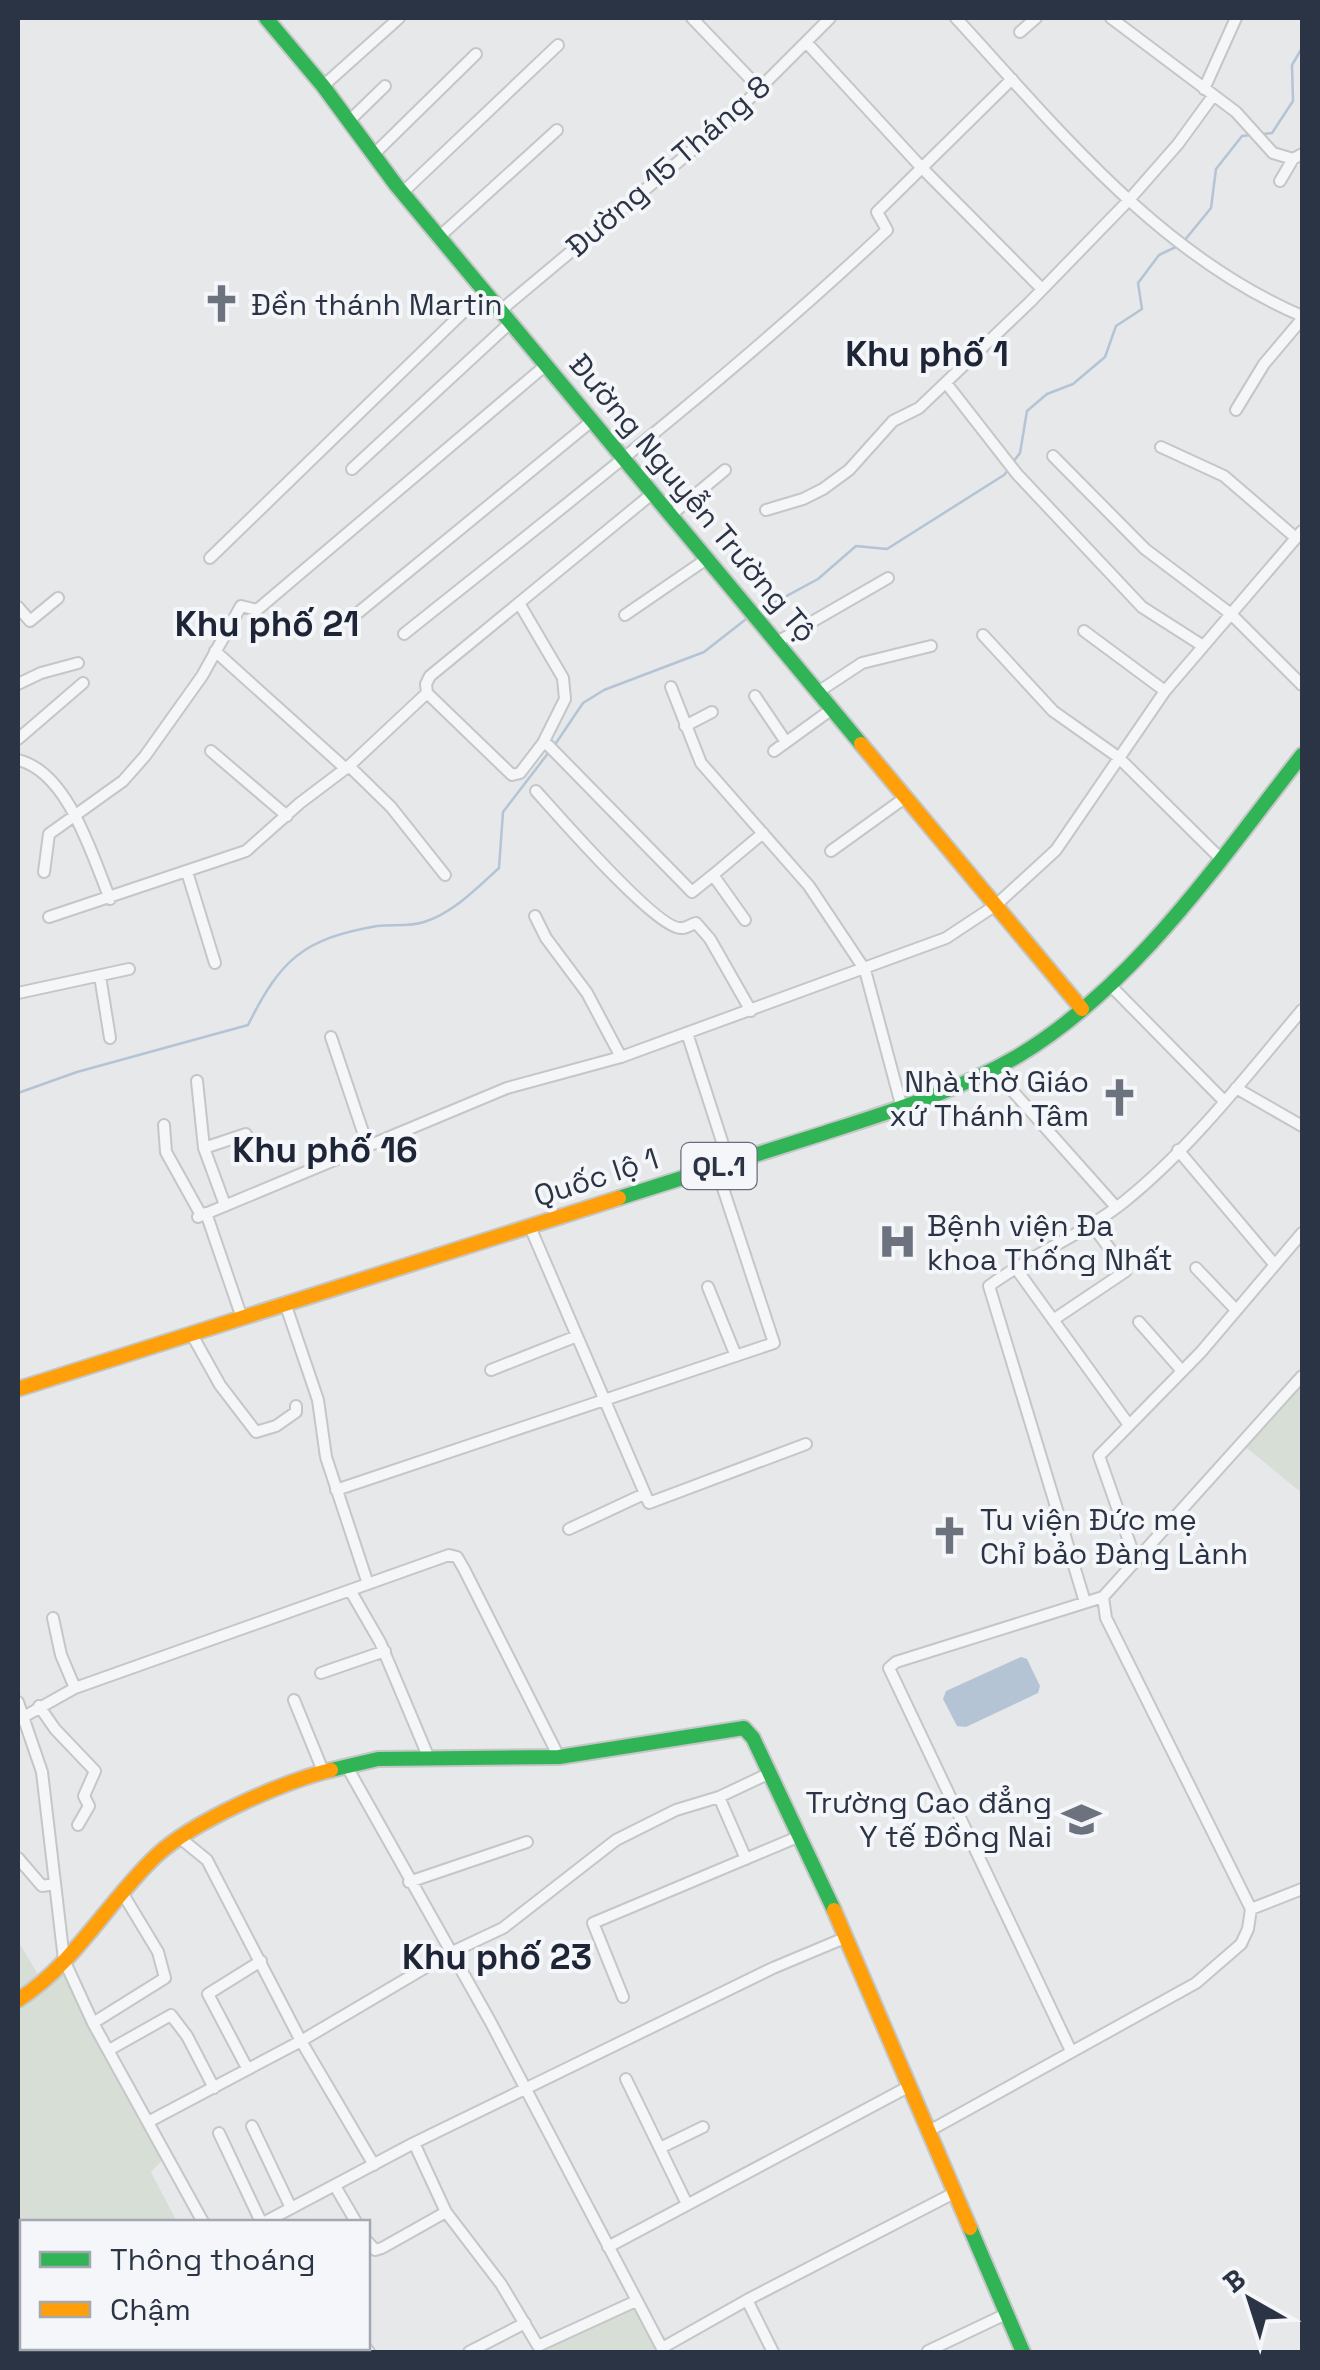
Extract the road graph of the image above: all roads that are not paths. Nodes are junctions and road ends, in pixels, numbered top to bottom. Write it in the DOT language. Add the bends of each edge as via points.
graph roads {
  1 [pos="266,18"];
  2 [pos="399,18"];
  3 [pos="692,18"];
  4 [pos="830,18"];
  5 [pos="956,18"];
  6 [pos="1036,18"];
  7 [pos="1111,18"];
  8 [pos="1236,18"];
  9 [pos="1020,32"];
  10 [pos="806,42"];
  11 [pos="558,45"];
  12 [pos="476,54"];
  13 [pos="1012,79"];
  14 [pos="323,86"];
  15 [pos="386,86"];
  16 [pos="760,88"];
  17 [pos="1208,92"];
  18 [pos="349,121"];
  19 [pos="557,130"];
  20 [pos="373,155"];
  21 [pos="1298,157"];
  22 [pos="921,167"];
  23 [pos="1280,181"];
  24 [pos="402,193"];
  25 [pos="1128,201"];
  26 [pos="439,237"];
  27 [pos="1042,290"];
  28 [pos="485,291"];
  29 [pos="506,316"];
  30 [pos="1302,317"];
  31 [pos="546,364"];
  32 [pos="946,383"];
  33 [pos="1236,410"];
  34 [pos="593,420"];
  35 [pos="1161,447"];
  36 [pos="1053,456"];
  37 [pos="624,458"];
  38 [pos="352,469"];
  39 [pos="725,470"];
  40 [pos="653,492"];
  41 [pos="766,510"];
  42 [pos="672,515"];
  43 [pos="1299,535"];
  44 [pos="210,558"];
  45 [pos="708,558"];
  46 [pos="888,578"];
  47 [pos="58,598"];
  48 [pos="519,604"];
  49 [pos="18,607"];
  50 [pos="358,612"];
  51 [pos="1231,614"];
  52 [pos="625,616"];
  53 [pos="1084,630"];
  54 [pos="404,634"];
  55 [pos="983,635"];
  56 [pos="777,642"];
  57 [pos="931,646"];
  58 [pos="1204,646"];
  59 [pos="215,651"];
  60 [pos="78,663"];
  61 [pos="18,684"];
  62 [pos="83,684"];
  63 [pos="1302,685"];
  64 [pos="671,687"];
  65 [pos="1166,690"];
  66 [pos="818,692"];
  67 [pos="427,694"];
  68 [pos="755,696"];
  69 [pos="832,709"];
  70 [pos="712,712"];
  71 [pos="685,726"];
  72 [pos="18,739"];
  73 [pos="786,742"];
  74 [pos="549,747"];
  75 [pos="210,751"];
  76 [pos="774,751"];
  77 [pos="1302,755"];
  78 [pos="1118,757"];
  79 [pos="18,760"];
  80 [pos="348,768"];
  81 [pos="536,791"];
  82 [pos="906,797"];
  83 [pos="287,816"];
  84 [pos="76,817"];
  85 [pos="763,833"];
  86 [pos="831,851"];
  87 [pos="1220,858"];
  88 [pos="44,872"];
  89 [pos="187,872"];
  90 [pos="714,875"];
  91 [pos="445,876"];
  92 [pos="110,899"];
  93 [pos="996,905"];
  94 [pos="535,916"];
  95 [pos="50,917"];
  96 [pos="745,920"];
  97 [pos="214,962"];
  98 [pos="129,969"];
  99 [pos="865,970"];
  100 [pos="100,976"];
  101 [pos="1110,985"];
  102 [pos="18,993"];
  103 [pos="1082,1009"];
  104 [pos="1302,1010"];
  105 [pos="751,1011"];
  106 [pos="688,1033"];
  107 [pos="331,1037"];
  108 [pos="110,1038"];
  109 [pos="620,1057"];
  110 [pos="993,1069"];
  111 [pos="197,1081"];
  112 [pos="1236,1088"];
  113 [pos="1224,1101"];
  114 [pos="902,1108"];
  115 [pos="164,1125"];
  116 [pos="1302,1126"];
  117 [pos="246,1134"];
  118 [pos="368,1147"];
  119 [pos="204,1148"];
  120 [pos="1178,1150"];
  121 [pos="722,1165"];
  122 [pos="225,1205"];
  123 [pos="1116,1207"];
  124 [pos="202,1215"];
  125 [pos="1090,1222"];
  126 [pos="530,1227"];
  127 [pos="1302,1232"];
  128 [pos="1275,1265"];
  129 [pos="1015,1266"];
  130 [pos="1196,1268"];
  131 [pos="708,1287"];
  132 [pos="286,1306"];
  133 [pos="1236,1310"];
  134 [pos="242,1318"];
  135 [pos="1053,1320"];
  136 [pos="1139,1322"];
  137 [pos="191,1334"];
  138 [pos="577,1336"];
  139 [pos="736,1356"];
  140 [pos="491,1370"];
  141 [pos="1182,1372"];
  142 [pos="1302,1376"];
  143 [pos="18,1389"];
  144 [pos="605,1400"];
  145 [pos="296,1406"];
  146 [pos="1129,1425"];
  147 [pos="806,1444"];
  148 [pos="336,1490"];
  149 [pos="644,1494"];
  150 [pos="569,1529"];
  151 [pos="1136,1561"];
  152 [pos="368,1584"];
  153 [pos="350,1590"];
  154 [pos="1103,1597"];
  155 [pos="1085,1602"];
  156 [pos="53,1618"];
  157 [pos="384,1651"];
  158 [pos="321,1673"];
  159 [pos="75,1688"];
  160 [pos="294,1700"];
  161 [pos="18,1702"];
  162 [pos="39,1706"];
  163 [pos="21,1718"];
  164 [pos="428,1756"];
  165 [pos="560,1756"];
  166 [pos="346,1764"];
  167 [pos="323,1772"];
  168 [pos="770,1773"];
  169 [pos="719,1797"];
  170 [pos="78,1824"];
  171 [pos="800,1836"];
  172 [pos="180,1838"];
  173 [pos="526,1842"];
  174 [pos="18,1858"];
  175 [pos="746,1859"];
  176 [pos="410,1882"];
  177 [pos="55,1884"];
  178 [pos="1302,1889"];
  179 [pos="122,1894"];
  180 [pos="1251,1909"];
  181 [pos="846,1938"];
  182 [pos="450,1953"];
  183 [pos="64,1960"];
  184 [pos="261,1960"];
  185 [pos="623,1998"];
  186 [pos="18,2000"];
  187 [pos="93,2023"];
  188 [pos="301,2040"];
  189 [pos="108,2050"];
  190 [pos="1071,2051"];
  191 [pos="247,2068"];
  192 [pos="626,2078"];
  193 [pos="908,2087"];
  194 [pos="214,2088"];
  195 [pos="526,2088"];
  196 [pos="148,2122"];
  197 [pos="252,2126"];
  198 [pos="704,2127"];
  199 [pos="930,2131"];
  200 [pos="219,2133"];
  201 [pos="414,2143"];
  202 [pos="660,2148"];
  203 [pos="374,2165"];
  204 [pos="335,2186"];
  205 [pos="954,2193"];
  206 [pos="687,2204"];
  207 [pos="289,2209"];
  208 [pos="446,2212"];
  209 [pos="202,2220"];
  210 [pos="262,2220"];
  211 [pos="267,2220"];
  212 [pos="293,2220"];
  213 [pos="355,2220"];
  214 [pos="370,2244"];
  215 [pos="608,2247"];
  216 [pos="747,2300"];
  217 [pos="636,2301"];
  218 [pos="1006,2314"];
  219 [pos="525,2323"];
  220 [pos="663,2350"];
  221 [pos="928,2351"];
  222 [pos="468,2352"];
  223 [pos="773,2352"];
  224 [pos="1023,2352"];
  1 -- 14 [label="main road, Đường Nguyễn Trường Tộ"];
  2 -- 14 [label="street"];
  3 -- 16 [label="street"];
  4 -- 10 [label="street, Đường 15 Tháng 8"];
  5 -- 13 [label="street"];
  6 -- 9 [label="street"];
  7 -- 17 [label="street"];
  8 -- 17 [label="street"];
  10 -- 16 [label="street, Đường 15 Tháng 8"];
  10 -- 22 [label="street"];
  11 -- 24 [label="street"];
  12 -- 20 [label="street"];
  13 -- 22 [label="street"];
  13 -- 25 [label="street"];
  14 -- 18 [label="main road, Đường Nguyễn Trường Tộ"];
  15 -- 18 [label="street"];
  16 -- 29 [label="street, Đường 15 Tháng 8"];
  17 -- 21 [label="street" via="1272,153"];
  17 -- 25 [label="street" via="1178,144"];
  18 -- 20 [label="main road, Đường Nguyễn Trường Tộ"];
  19 -- 26 [label="street"];
  20 -- 24 [label="main road, Đường Nguyễn Trường Tộ"];
  21 -- 23 [label="street"];
  22 -- 27 [label="street"];
  22 -- 37 [label="street" via="876,212 887,230"];
  24 -- 26 [label="main road, Đường Nguyễn Trường Tộ"];
  25 -- 27 [label="street"];
  25 -- 30 [label="street" via="1234,281"];
  26 -- 28 [label="main road, Đường Nguyễn Trường Tộ"];
  27 -- 32 [label="street"];
  28 -- 29 [label="main road, Đường Nguyễn Trường Tộ"];
  28 -- 44 [label="street"];
  29 -- 31 [label="main road, Đường Nguyễn Trường Tộ"];
  29 -- 38 [label="street, Đường 15 Tháng 8"];
  30 -- 33 [label="street"];
  31 -- 34 [label="main road, Đường Nguyễn Trường Tộ"];
  31 -- 59 [label="street" via="257,610 241,606"];
  32 -- 41 [label="street" via="893,421 836,480"];
  32 -- 58 [label="street" via="1017,474 1142,607"];
  34 -- 37 [label="main road, Đường Nguyễn Trường Tộ"];
  34 -- 50 [label="street"];
  35 -- 43 [label="street" via="1224,476"];
  36 -- 51 [label="street" via="1146,550"];
  37 -- 40 [label="main road, Đường Nguyễn Trường Tộ"];
  37 -- 54 [label="street"];
  39 -- 42 [label="street"];
  40 -- 42 [label="main road, Đường Nguyễn Trường Tộ"];
  40 -- 48 [label="street"];
  42 -- 45 [label="main road, Đường Nguyễn Trường Tộ"];
  43 -- 51 [label="street"];
  45 -- 52 [label="street"];
  45 -- 56 [label="main road, Đường Nguyễn Trường Tộ"];
  46 -- 56 [label="street"];
  47 -- 49 [label="street" via="30,621"];
  48 -- 67 [label="street" via="430,676"];
  48 -- 74 [label="street" via="563,678 565,700"];
  51 -- 58 [label="street"];
  51 -- 63 [label="street"];
  53 -- 65 [label="street"];
  55 -- 78 [label="street" via="1053,711"];
  56 -- 66 [label="main road, Đường Nguyễn Trường Tộ"];
  57 -- 66 [label="street" via="862,663"];
  58 -- 65 [label="street"];
  59 -- 80 [label="street"];
  59 -- 84 [label="street" via="145,756"];
  60 -- 61 [label="street"];
  62 -- 72 [label="street"];
  64 -- 71 [label="street"];
  65 -- 78 [label="street"];
  66 -- 69 [label="main road, Đường Nguyễn Trường Tộ"];
  67 -- 74 [label="street" via="512,775"];
  67 -- 80 [label="street"];
  68 -- 73 [label="street"];
  69 -- 73 [label="street"];
  69 -- 82 [label="main road, Đường Nguyễn Trường Tộ"];
  70 -- 71 [label="street"];
  71 -- 85 [label="street" via="701,763"];
  73 -- 76 [label="street"];
  74 -- 90 [label="street" via="692,892"];
  75 -- 83 [label="street"];
  77 -- 87 [label="main road, Quốc lộ 1 / QL.1"];
  78 -- 87 [label="street"];
  78 -- 93 [label="street" via="1056,850"];
  79 -- 84 [label="street" via="42,769"];
  80 -- 83 [label="street"];
  80 -- 91 [label="street" via="392,807"];
  81 -- 105 [label="street" via="633,896 673,925 696,923"];
  82 -- 86 [label="street"];
  82 -- 93 [label="main road, Đường Nguyễn Trường Tộ"];
  83 -- 89 [label="street" via="246,852"];
  84 -- 88 [label="street" via="49,834"];
  84 -- 92 [label="street"];
  85 -- 90 [label="street"];
  85 -- 99 [label="street" via="809,886"];
  87 -- 101 [label="main road, Quốc lộ 1 / QL.1"];
  89 -- 92 [label="street"];
  89 -- 97 [label="street"];
  90 -- 96 [label="street"];
  92 -- 95 [label="street"];
  93 -- 99 [label="street" via="946,938"];
  93 -- 103 [label="main road, Đường Nguyễn Trường Tộ"];
  94 -- 109 [label="street"];
  98 -- 100 [label="street"];
  99 -- 105 [label="street"];
  99 -- 114 [label="street"];
  100 -- 102 [label="street"];
  100 -- 108 [label="street"];
  101 -- 103 [label="main road, Quốc lộ 1 / QL.1"];
  101 -- 113 [label="street"];
  103 -- 110 [label="main road, Quốc lộ 1 / QL.1"];
  104 -- 112 [label="street"];
  105 -- 106 [label="street"];
  106 -- 109 [label="street"];
  106 -- 121 [label="street"];
  107 -- 118 [label="street"];
  109 -- 118 [label="street" via="507,1088"];
  110 -- 114 [label="main road, Quốc lộ 1 / QL.1"];
  110 -- 123 [label="street"];
  111 -- 119 [label="street"];
  112 -- 113 [label="street"];
  112 -- 116 [label="street"];
  113 -- 120 [label="street"];
  114 -- 121 [label="main road, Quốc lộ 1 / QL.1"];
  115 -- 124 [label="street" via="166,1152"];
  117 -- 119 [label="street"];
  118 -- 122 [label="street"];
  119 -- 122 [label="street"];
  120 -- 123 [label="street"];
  120 -- 128 [label="street"];
  121 -- 126 [label="main road, Quốc lộ 1 / QL.1"];
  121 -- 139 [label="street" via="774,1343"];
  122 -- 124 [label="street"];
  123 -- 125 [label="street"];
  124 -- 134 [label="street"];
  125 -- 129 [label="street"];
  125 -- 135 [label="street" via="1126,1271"];
  126 -- 132 [label="main road, Quốc lộ 1 / QL.1"];
  126 -- 138 [label="street"];
  127 -- 128 [label="street"];
  128 -- 133 [label="street"];
  129 -- 135 [label="street"];
  129 -- 155 [label="street" via="989,1286"];
  130 -- 133 [label="street"];
  131 -- 139 [label="street"];
  132 -- 134 [label="main road, Quốc lộ 1 / QL.1"];
  132 -- 148 [label="street" via="318,1400"];
  133 -- 141 [label="street"];
  134 -- 137 [label="main road, Quốc lộ 1 / QL.1"];
  135 -- 146 [label="street"];
  136 -- 141 [label="street"];
  137 -- 143 [label="main road, Quốc lộ 1 / QL.1"];
  137 -- 145 [label="street" via="256,1432 288,1420"];
  138 -- 140 [label="street"];
  138 -- 144 [label="street"];
  139 -- 144 [label="street"];
  141 -- 146 [label="street"];
  142 -- 151 [label="street"];
  144 -- 148 [label="street"];
  144 -- 149 [label="street"];
  146 -- 151 [label="street" via="1099,1456"];
  147 -- 149 [label="street" via="650,1504"];
  148 -- 152 [label="street"];
  149 -- 150 [label="street"];
  151 -- 154 [label="street"];
  152 -- 153 [label="street"];
  152 -- 165 [label="street" via="449,1554 457,1557"];
  153 -- 157 [label="street"];
  153 -- 159 [label="street"];
  154 -- 155 [label="street"];
  154 -- 180 [label="street" via="1106,1618"];
  155 -- 190 [label="street" via="888,1668"];
  156 -- 159 [label="street"];
  157 -- 158 [label="street"];
  157 -- 164 [label="street"];
  159 -- 162 [label="street"];
  160 -- 167 [label="street"];
  161 -- 163 [label="street"];
  162 -- 163 [label="street"];
  162 -- 170 [label="street" via="95,1771"];
  163 -- 177 [label="street" via="42,1772"];
  164 -- 165 [label="main road"];
  164 -- 166 [label="main road"];
  165 -- 168 [label="main road" via="744,1728"];
  166 -- 167 [label="main road"];
  166 -- 176 [label="street"];
  167 -- 172 [label="main road"];
  168 -- 169 [label="street"];
  168 -- 171 [label="main road"];
  169 -- 175 [label="street"];
  169 -- 182 [label="street" via="616,1840 503,1928"];
  171 -- 175 [label="street"];
  171 -- 181 [label="main road"];
  172 -- 179 [label="main road"];
  172 -- 184 [label="street" via="207,1860"];
  173 -- 176 [label="street"];
  174 -- 177 [label="street" via="42,1886"];
  175 -- 185 [label="street" via="593,1923"];
  176 -- 182 [label="street"];
  177 -- 183 [label="street"];
  178 -- 180 [label="street"];
  179 -- 183 [label="main road"];
  179 -- 187 [label="street" via="158,1952 165,1978"];
  180 -- 190 [label="street" via="1241,1944 1196,1983"];
  181 -- 193 [label="main road"];
  181 -- 195 [label="street"];
  182 -- 188 [label="street"];
  182 -- 195 [label="street"];
  183 -- 186 [label="main road"];
  183 -- 187 [label="street"];
  184 -- 188 [label="street"];
  184 -- 191 [label="street" via="208,1994"];
  187 -- 189 [label="street"];
  188 -- 191 [label="street"];
  188 -- 203 [label="street"];
  189 -- 194 [label="street" via="171,2015"];
  189 -- 196 [label="street"];
  190 -- 199 [label="street"];
  191 -- 194 [label="street"];
  192 -- 202 [label="street"];
  193 -- 199 [label="main road"];
  193 -- 206 [label="street"];
  194 -- 196 [label="street"];
  195 -- 201 [label="street"];
  195 -- 215 [label="street"];
  196 -- 209 [label="street"];
  197 -- 207 [label="street"];
  198 -- 202 [label="street"];
  199 -- 205 [label="main road"];
  200 -- 210 [label="street"];
  201 -- 203 [label="street"];
  201 -- 208 [label="street"];
  202 -- 206 [label="street"];
  203 -- 204 [label="street"];
  204 -- 207 [label="street"];
  204 -- 213 [label="street"];
  205 -- 216 [label="street"];
  205 -- 218 [label="main road"];
  206 -- 215 [label="street"];
  207 -- 211 [label="street"];
  207 -- 212 [label="street"];
  208 -- 214 [label="street" via="382,2248"];
  208 -- 219 [label="street"];
  215 -- 217 [label="street"];
  216 -- 220 [label="street"];
  216 -- 223 [label="street"];
  217 -- 219 [label="street" via="541,2347"];
  217 -- 220 [label="street"];
  218 -- 221 [label="street"];
  218 -- 224 [label="main road"];
  219 -- 222 [label="street"];
}
